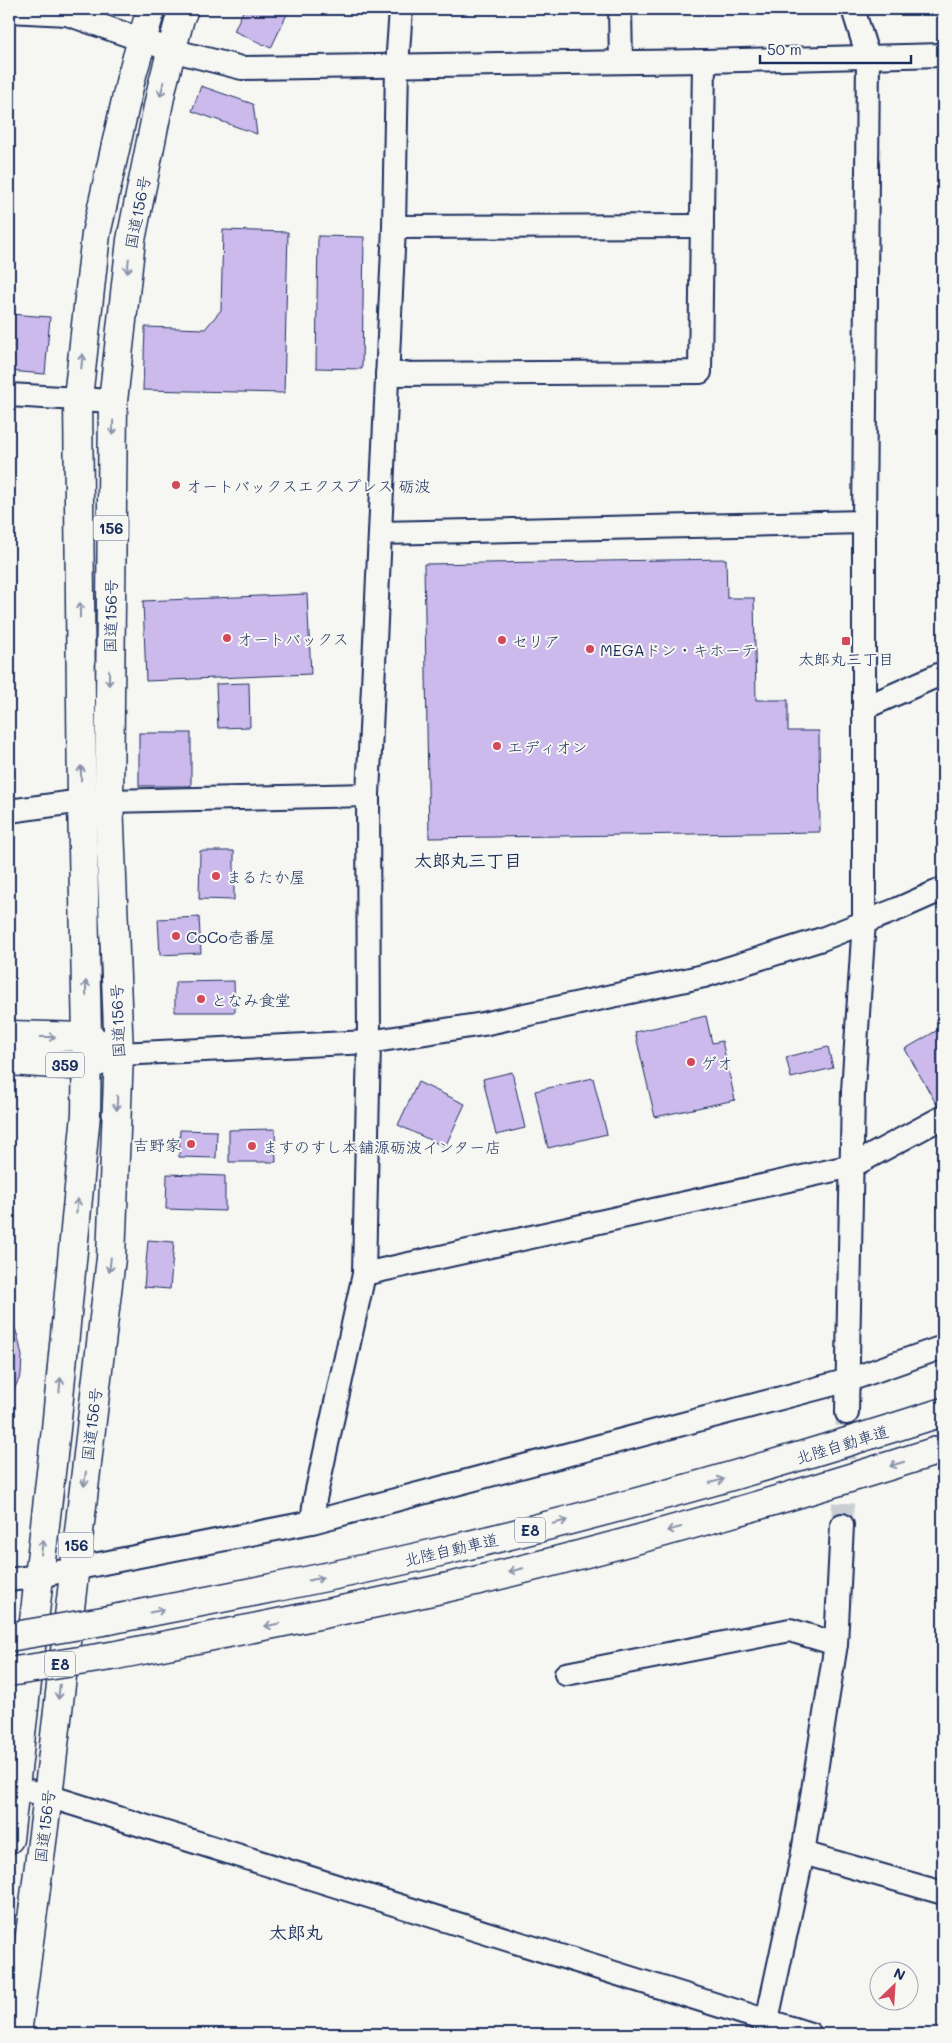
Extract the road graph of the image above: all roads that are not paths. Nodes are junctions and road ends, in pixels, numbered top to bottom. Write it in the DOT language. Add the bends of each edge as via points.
graph roads {
  1 [pos="151,9"];
  2 [pos="184,9"];
  3 [pos="401,9"];
  4 [pos="620,9"];
  5 [pos="853,9"];
  6 [pos="9,11"];
  7 [pos="67,11"];
  8 [pos="142,41"];
  9 [pos="171,50"];
  10 [pos="943,55"];
  11 [pos="868,57"];
  12 [pos="704,61"];
  13 [pos="621,62"];
  14 [pos="397,66"];
  15 [pos="702,226"];
  16 [pos="394,227"];
  17 [pos="387,374"];
  18 [pos="9,395"];
  19 [pos="78,398"];
  20 [pos="113,401"];
  21 [pos="864,522"];
  22 [pos="380,533"];
  23 [pos="943,672"];
  24 [pos="864,708"];
  25 [pos="368,795"];
  26 [pos="82,801"];
  27 [pos="109,801"];
  28 [pos="9,811"];
  29 [pos="943,888"];
  30 [pos="864,921"];
  31 [pos="9,1035"];
  32 [pos="87,1037"];
  33 [pos="369,1042"];
  34 [pos="119,1054"];
  35 [pos="9,1061"];
  36 [pos="87,1066"];
  37 [pos="943,1117"];
  38 [pos="852,1166"];
  39 [pos="364,1274"];
  40 [pos="943,1348"];
  41 [pos="849,1380"];
  42 [pos="943,1412"];
  43 [pos="847,1414"];
  44 [pos="943,1449"];
  45 [pos="312,1522"];
  46 [pos="842,1525"];
  47 [pos="73,1569"];
  48 [pos="38,1576"];
  49 [pos="9,1580"];
  50 [pos="9,1637"];
  51 [pos="836,1644"];
  52 [pos="9,1672"];
  53 [pos="566,1674"];
  54 [pos="15,1728"];
  55 [pos="15,1787"];
  56 [pos="48,1796"];
  57 [pos="9,1839"];
  58 [pos="803,1853"];
  59 [pos="943,1893"];
  60 [pos="766,2028"];
  61 [pos="17,2034"];
  62 [pos="810,2034"];
  1 -- 8 [label="highway, 国道156号 / 156"];
  2 -- 9 [label="highway, 国道156号 / 156"];
  3 -- 14 [label="street"];
  4 -- 13 [label="street"];
  5 -- 11 [label="street"];
  6 -- 7 [label="street"];
  7 -- 8 [label="street"];
  8 -- 9 [label="street"];
  19 -- 8 [label="highway, 国道156号 / 156, one-way" via="96,234"];
  9 -- 14 [label="street" via="242,68"];
  9 -- 20 [label="highway, 国道156号 / 156, one-way" via="131,240"];
  10 -- 11 [label="street"];
  11 -- 12 [label="street"];
  11 -- 21 [label="street"];
  12 -- 13 [label="street"];
  12 -- 15 [label="street"];
  13 -- 14 [label="street"];
  14 -- 16 [label="street"];
  15 -- 16 [label="street"];
  15 -- 17 [label="street" via="700,372"];
  16 -- 17 [label="street"];
  17 -- 22 [label="street"];
  18 -- 19 [label="street"];
  19 -- 20 [label="street"];
  26 -- 19 [label="highway, 国道156号 / 156, one-way"];
  20 -- 27 [label="highway, 国道156号 / 156, one-way"];
  21 -- 22 [label="street"];
  21 -- 24 [label="street"];
  22 -- 25 [label="street"];
  23 -- 24 [label="street"];
  24 -- 30 [label="street"];
  25 -- 27 [label="street"];
  25 -- 33 [label="street"];
  26 -- 28 [label="street"];
  32 -- 26 [label="highway, 国道156号 / 156, one-way"];
  27 -- 34 [label="highway, 国道156号 / 156"];
  29 -- 30 [label="street"];
  30 -- 33 [label="street" via="822,939 704,976 483,1024"];
  30 -- 38 [label="street"];
  31 -- 32 [label="highway, 359, one-way"];
  32 -- 34 [label="highway, 359"];
  32 -- 36 [label="highway, 国道156号 / 156"];
  33 -- 34 [label="street"];
  33 -- 39 [label="street"];
  34 -- 36 [label="highway, 359"];
  34 -- 47 [label="highway, 国道156号 / 156, one-way" via="111,1258"];
  35 -- 36 [label="highway, 359"];
  48 -- 36 [label="highway, 国道156号 / 156, one-way" via="57,1420 86,1114"];
  37 -- 38 [label="street"];
  38 -- 39 [label="street"];
  38 -- 41 [label="street"];
  39 -- 45 [label="street"];
  40 -- 41 [label="street"];
  41 -- 43 [label="street"];
  41 -- 45 [label="street"];
  50 -- 42 [label="highway, 北陸自動車道 / E8, one-way, bridge" via="270,1589 584,1517 742,1474"];
  44 -- 52 [label="highway, E8, one-way, bridge" via="744,1510 428,1592 111,1656"];
  45 -- 47 [label="street"];
  46 -- 51 [label="street"];
  47 -- 48 [label="street"];
  47 -- 56 [label="highway, 国道156号 / 156, one-way"];
  48 -- 49 [label="street"];
  48 -- 54 [label="highway, 国道156号 / 156"];
  51 -- 53 [label="street" via="790,1630"];
  51 -- 58 [label="street"];
  54 -- 55 [label="highway, 国道156号 / 156"];
  55 -- 56 [label="street"];
  55 -- 57 [label="highway, 国道156号 / 156"];
  56 -- 60 [label="street"];
  56 -- 61 [label="highway, 国道156号 / 156"];
  58 -- 59 [label="street"];
  58 -- 60 [label="street"];
  60 -- 62 [label="street"];
}
